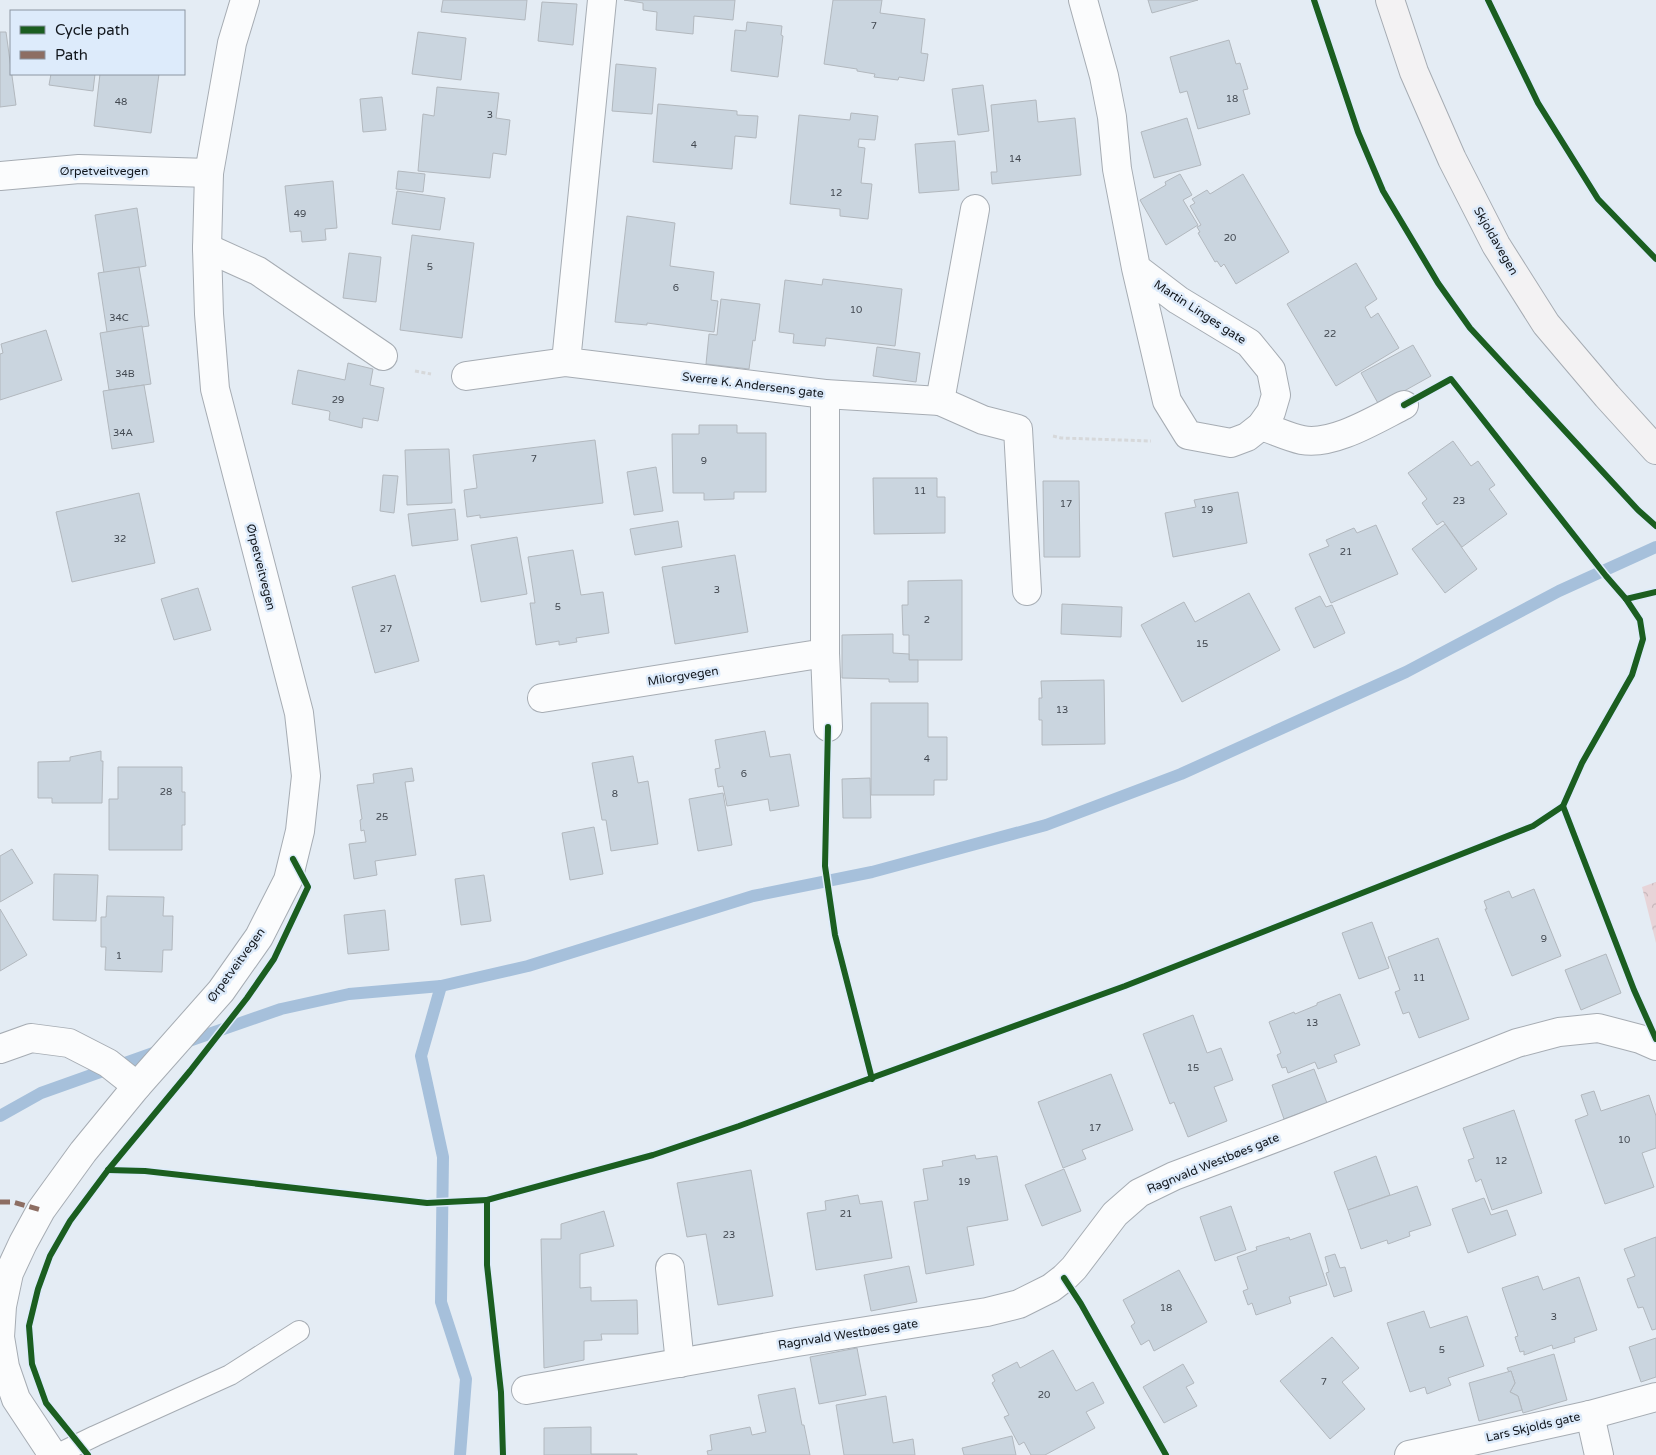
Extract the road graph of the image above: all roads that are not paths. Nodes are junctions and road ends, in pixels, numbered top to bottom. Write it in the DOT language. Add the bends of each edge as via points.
graph roads {
  1 [pos="245,0"];
  2 [pos="602,0"];
  3 [pos="1083,0"];
  4 [pos="1390,0"];
  5 [pos="209,173"];
  6 [pos="0,176"];
  7 [pos="975,209"];
  8 [pos="207,248"];
  9 [pos="1136,268"];
  10 [pos="383,356"];
  11 [pos="566,362"];
  12 [pos="466,376"];
  13 [pos="825,394"];
  14 [pos="940,401"];
  15 [pos="1404,405"];
  16 [pos="1261,426"];
  17 [pos="1656,450"];
  18 [pos="1027,591"];
  19 [pos="825,653"];
  20 [pos="542,698"];
  21 [pos="828,727"];
  22 [pos="1656,1046"];
  23 [pos="0,1049"];
  24 [pos="137,1086"];
  25 [pos="670,1268"];
  26 [pos="300,1331"];
  27 [pos="680,1363"];
  28 [pos="526,1390"];
  29 [pos="1656,1398"];
  30 [pos="1590,1414"];
  31 [pos="55,1455"];
  32 [pos="1408,1455"];
  33 [pos="1599,1455"];
  1 -- 5 [label="street, Ørpetveitvegen" via="232,42"];
  2 -- 11 [label="street"];
  3 -- 9 [label="street, Martin Linges gate" via="1104,76"];
  4 -- 17 [label="main road, Skjoldavegen" via="1414,72 1440,133 1496,245 1546,324"];
  5 -- 6 [label="street, Ørpetveitvegen" via="79,169"];
  5 -- 8 [label="street, Ørpetveitvegen"];
  7 -- 14 [label="street"];
  8 -- 10 [label="street" via="258,271"];
  8 -- 24 [label="street, Ørpetveitvegen" via="215,389 299,713 306,776 300,831 288,880 259,937 221,991"];
  9 -- 16 [label="street, Martin Linges gate" via="1178,300 1249,343 1271,370 1276,395 1271,412"];
  9 -- 16 [label="street, Martin Linges gate" via="1167,401 1188,435 1231,443 1247,437"];
  11 -- 12 [label="street, Sverre K. Andersens gate"];
  11 -- 13 [label="street, Sverre K. Andersens gate"];
  13 -- 14 [label="street, Sverre K. Andersens gate"];
  13 -- 19 [label="street"];
  14 -- 18 [label="street, Sverre K. Andersens gate" via="983,420 1018,429"];
  15 -- 16 [label="street" via="1325,440 1302,440"];
  19 -- 20 [label="street, Milorgvegen"];
  19 -- 21 [label="street"];
  22 -- 27 [label="street, Ragnvald Westbøes gate" via="1598,1028 1559,1032 1517,1043 1174,1176 1139,1193 1115,1214 1064,1278 1019,1304"];
  23 -- 24 [label="street" via="31,1038 69,1043 108,1063"];
  24 -- 31 [label="street, Ørpetveitvegen" via="41,1210 9,1273 0,1337 5,1368 16,1399"];
  25 -- 27 [label="street"];
  26 -- 31 [label="lane" via="230,1374"];
  27 -- 28 [label="street, Ragnvald Westbøes gate"];
  29 -- 30 [label="street, Lars Skjolds gate"];
  30 -- 32 [label="street, Lars Skjolds gate"];
  30 -- 33 [label="street"];
}
